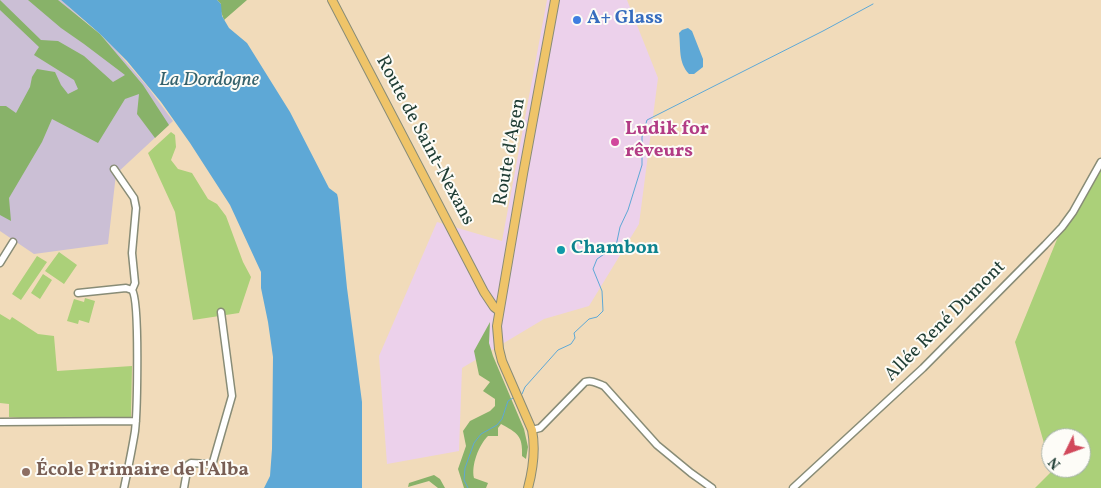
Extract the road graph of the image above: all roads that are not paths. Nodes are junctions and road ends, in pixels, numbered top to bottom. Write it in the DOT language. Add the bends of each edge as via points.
graph roads {
  1 [pos="332,0"];
  2 [pos="556,0"];
  3 [pos="1101,162"];
  4 [pos="114,169"];
  5 [pos="13,242"];
  6 [pos="0,263"];
  7 [pos="132,290"];
  8 [pos="503,292"];
  9 [pos="78,293"];
  10 [pos="489,297"];
  11 [pos="499,309"];
  12 [pos="222,312"];
  13 [pos="136,421"];
  14 [pos="0,422"];
  15 [pos="532,430"];
  16 [pos="124,488"];
  17 [pos="184,488"];
  18 [pos="528,488"];
  19 [pos="712,488"];
  20 [pos="793,488"];
  1 -- 10 [label="main road, Route de Saint-Nexans"];
  2 -- 8 [label="main road, Route d'Agen"];
  3 -- 20 [label="street, Allée René Dumont" via="1073,212 1045,246 923,368"];
  4 -- 7 [label="street" via="134,198 136,208 132,253 135,283"];
  5 -- 6 [label="street"];
  7 -- 9 [label="street"];
  7 -- 13 [label="street" via="137,320"];
  8 -- 10 [label="main road"];
  8 -- 11 [label="main road, Route d'Agen"];
  10 -- 11 [label="main road, Route de Saint-Nexans"];
  11 -- 15 [label="main road, Route d'Agen" via="499,349"];
  12 -- 17 [label="street" via="232,396 213,462 188,465"];
  13 -- 14 [label="street"];
  13 -- 16 [label="street"];
  15 -- 18 [label="main road, Route d'Agen" via="534,455"];
  15 -- 19 [label="street" via="540,428 585,382 597,382 671,458"];
}
